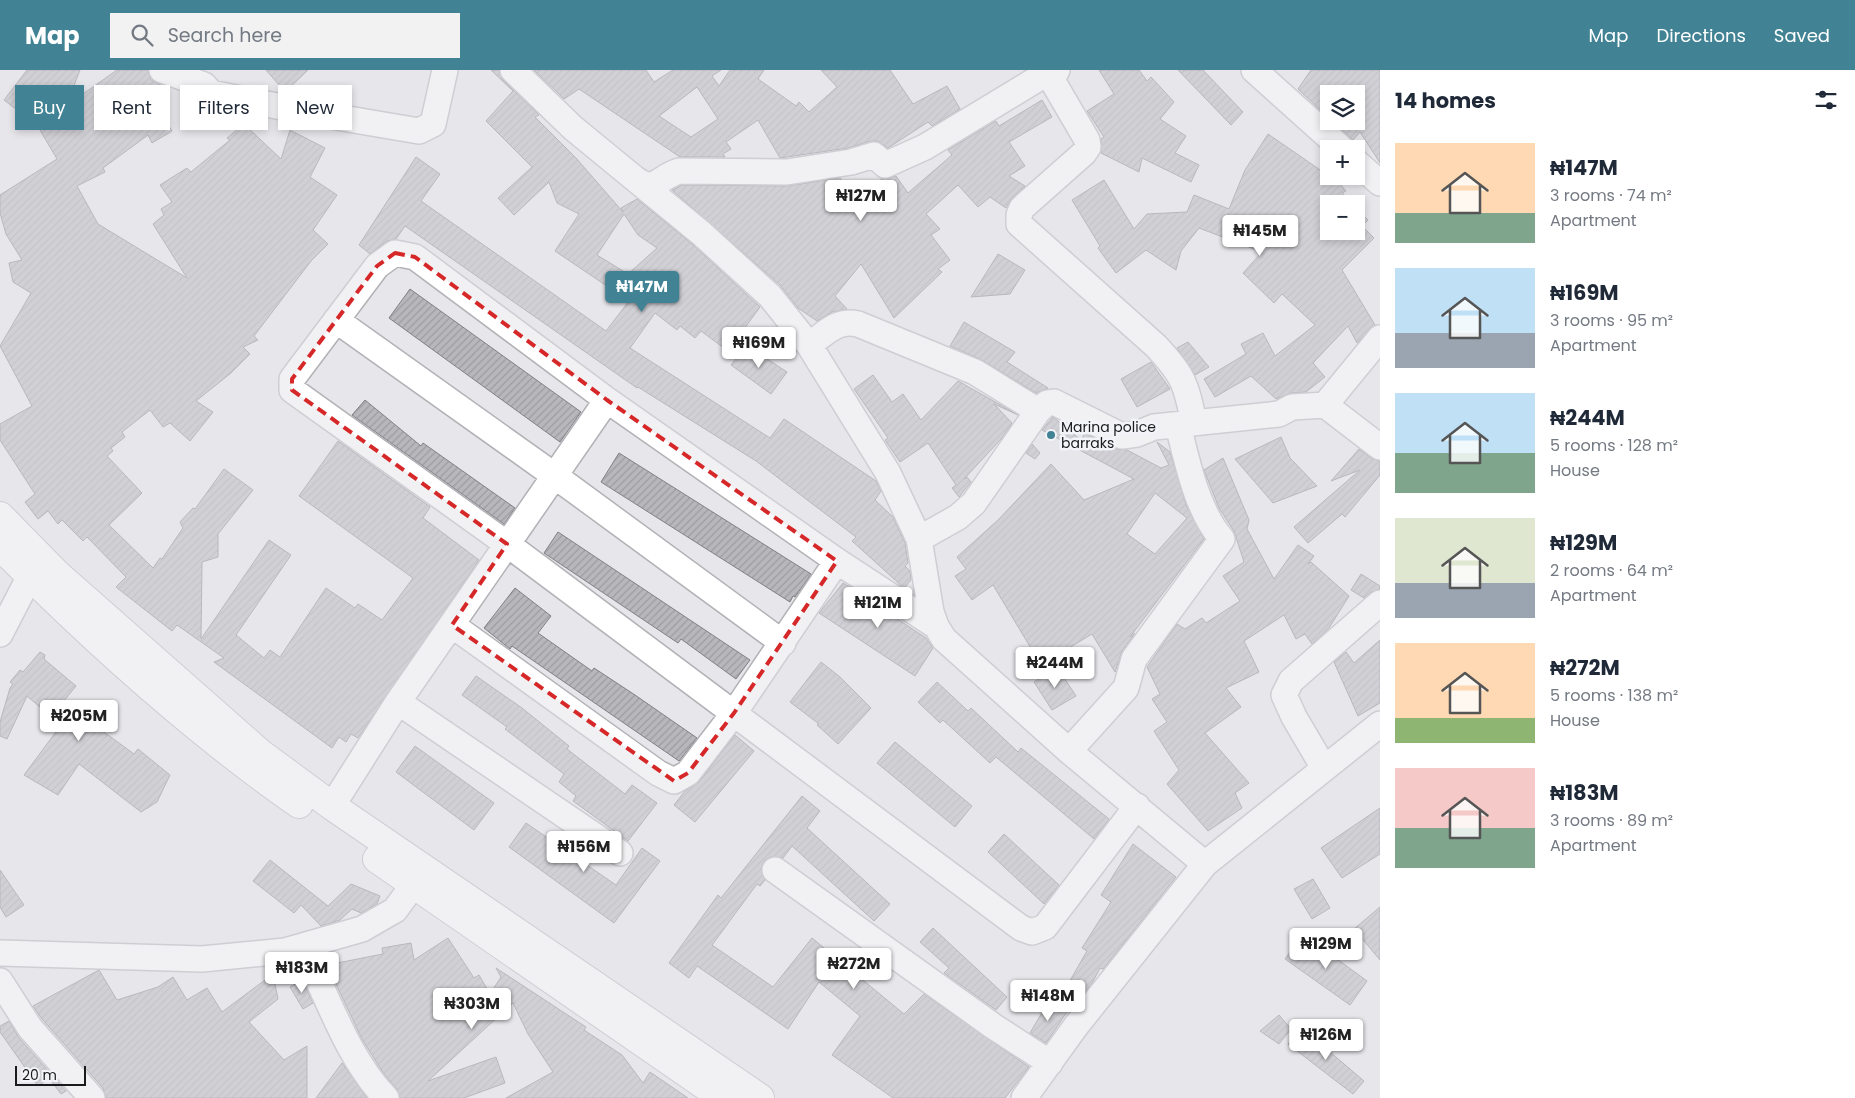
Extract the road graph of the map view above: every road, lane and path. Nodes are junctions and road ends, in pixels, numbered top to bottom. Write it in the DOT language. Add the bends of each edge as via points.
graph roads {
  1 [pos="162,70"];
  2 [pos="445,70"];
  3 [pos="513,70"];
  4 [pos="1052,70"];
  5 [pos="1057,70"];
  6 [pos="1254,70"];
  7 [pos="1332,140"];
  8 [pos="624,170"];
  9 [pos="1365,170"];
  10 [pos="1380,183"];
  11 [pos="336,320"];
  12 [pos="1380,338"];
  13 [pos="809,345"];
  14 [pos="607,400"];
  15 [pos="1325,405"];
  16 [pos="1038,411"];
  17 [pos="1186,424"];
  18 [pos="1380,447"];
  19 [pos="555,476"];
  20 [pos="0,516"];
  21 [pos="919,539"];
  22 [pos="507,544"];
  23 [pos="0,546"];
  24 [pos="837,561"];
  25 [pos="30,576"];
  26 [pos="1380,604"];
  27 [pos="452,625"];
  28 [pos="936,626"];
  29 [pos="0,634"];
  30 [pos="784,643"];
  31 [pos="398,702"];
  32 [pos="734,713"];
  33 [pos="1380,724"];
  34 [pos="1069,751"];
  35 [pos="1324,768"];
  36 [pos="332,806"];
  37 [pos="1137,806"];
  38 [pos="620,853"];
  39 [pos="1205,864"];
  40 [pos="775,870"];
  41 [pos="414,884"];
  42 [pos="303,947"];
  43 [pos="0,953"];
  44 [pos="0,981"];
  45 [pos="1050,1063"];
  46 [pos="92,1098"];
  47 [pos="386,1098"];
  48 [pos="723,1098"];
  49 [pos="760,1098"];
  50 [pos="1024,1098"];
  1 -- 2 [label="street" via="204,84 211,93 419,131 433,124"];
  3 -- 8 [label="street" via="573,128"];
  4 -- 8 [label="street" via="924,147 885,165 874,155 787,172 679,171 666,175 652,186 644,186"];
  5 -- 17 [label="street" via="1052,80 1088,147 1022,208 1019,224 1174,365 1186,384"];
  6 -- 7 [label="street"];
  8 -- 13 [label="street" via="701,233 770,296"];
  9 -- 10 [label="street"];
  11 -- 14 [label="street" via="377,266 395,253 415,257"];
  11 -- 19 [label="street"];
  11 -- 22 [label="street" via="292,379 292,390"];
  12 -- 15 [label="street"];
  13 -- 16 [label="street" via="838,324 847,321 858,324 974,372"];
  13 -- 21 [label="street" via="888,473"];
  14 -- 19 [label="street"];
  14 -- 24 [label="street"];
  15 -- 17 [label="street" via="1292,407 1279,414"];
  15 -- 18 [label="street"];
  16 -- 17 [label="street" via="1047,403 1054,402 1122,436 1154,427"];
  16 -- 21 [label="street" via="974,503 958,517"];
  17 -- 34 [label="street" via="1193,481 1210,526 1222,539 1134,659 1126,688"];
  19 -- 22 [label="street"];
  19 -- 30 [label="street"];
  20 -- 36 [label="main road" via="57,574 260,753"];
  21 -- 28 [label="street"];
  22 -- 27 [label="street"];
  22 -- 32 [label="street"];
  23 -- 25 [label="main road"];
  24 -- 28 [label="street"];
  24 -- 30 [label="street"];
  25 -- 29 [label="street"];
  25 -- 41 [label="main road" via="246,767"];
  26 -- 35 [label="street" via="1291,681 1284,695"];
  27 -- 31 [label="street"];
  27 -- 32 [label="street" via="658,773 674,781 688,773"];
  28 -- 34 [label="street" via="944,639"];
  30 -- 32 [label="street"];
  31 -- 36 [label="street"];
  31 -- 38 [label="street"];
  32 -- 37 [label="street" via="1021,928 1032,932 1045,928"];
  33 -- 35 [label="street"];
  34 -- 37 [label="street"];
  35 -- 39 [label="street"];
  36 -- 49 [label="main road"];
  37 -- 39 [label="street"];
  39 -- 45 [label="street"];
  40 -- 45 [label="street"];
  41 -- 42 [label="street" via="395,910 362,929"];
  41 -- 48 [label="main road"];
  42 -- 43 [label="street" via="202,959"];
  42 -- 47 [label="street" via="356,1058 369,1080"];
  44 -- 46 [label="street" via="30,1028"];
  45 -- 50 [label="street"];
}
